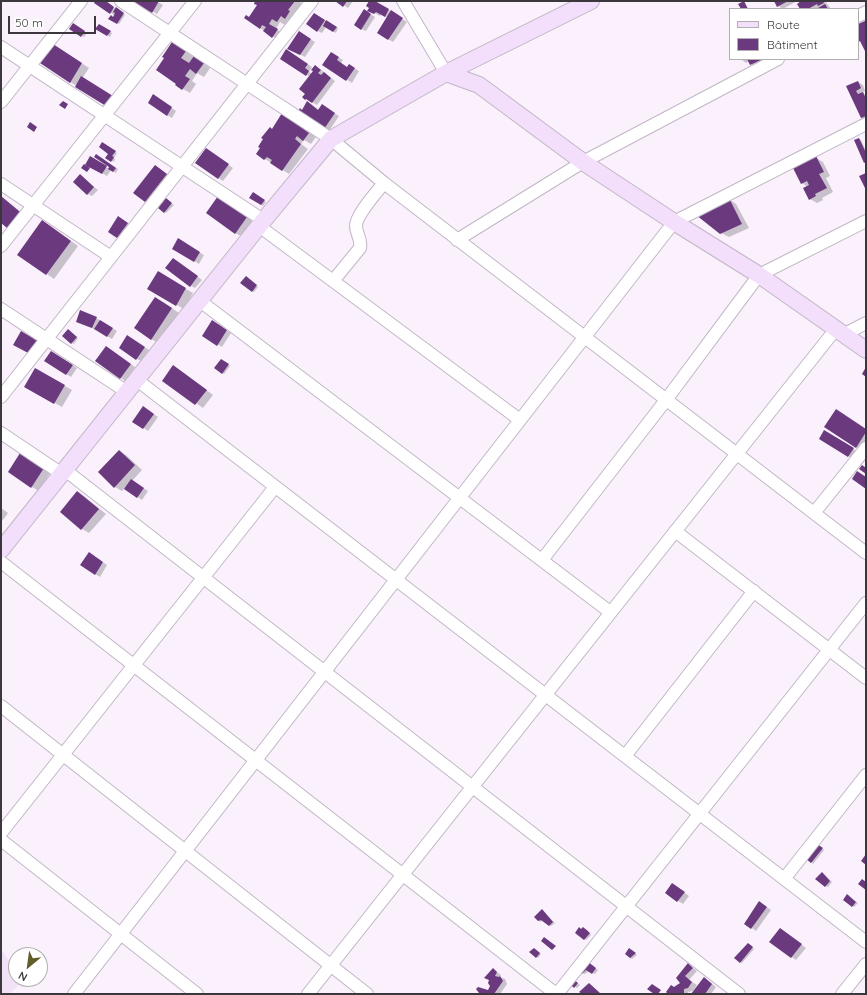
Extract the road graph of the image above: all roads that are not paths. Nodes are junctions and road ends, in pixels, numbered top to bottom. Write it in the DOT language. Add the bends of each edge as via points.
graph roads {
  1 [pos="81,1"];
  2 [pos="121,1"];
  3 [pos="195,1"];
  4 [pos="312,1"];
  5 [pos="393,1"];
  6 [pos="591,1"];
  7 [pos="864,1"];
  8 [pos="866,4"];
  9 [pos="406,6"];
  10 [pos="170,33"];
  11 [pos="1,47"];
  12 [pos="776,60"];
  13 [pos="30,66"];
  14 [pos="446,73"];
  15 [pos="247,84"];
  16 [pos="1,102"];
  17 [pos="104,115"];
  18 [pos="866,124"];
  19 [pos="332,139"];
  20 [pos="584,162"];
  21 [pos="182,166"];
  22 [pos="384,183"];
  23 [pos="1,184"];
  24 [pos="33,205"];
  25 [pos="866,221"];
  26 [pos="674,222"];
  27 [pos="261,223"];
  28 [pos="458,240"];
  29 [pos="1,246"];
  30 [pos="111,257"];
  31 [pos="760,275"];
  32 [pos="333,281"];
  33 [pos="200,301"];
  34 [pos="1,309"];
  35 [pos="866,323"];
  36 [pos="839,332"];
  37 [pos="584,337"];
  38 [pos="47,339"];
  39 [pos="866,350"];
  40 [pos="132,386"];
  41 [pos="1,397"];
  42 [pos="666,400"];
  43 [pos="520,420"];
  44 [pos="1,433"];
  45 [pos="866,448"];
  46 [pos="736,454"];
  47 [pos="64,472"];
  48 [pos="275,487"];
  49 [pos="460,498"];
  50 [pos="814,513"];
  51 [pos="675,531"];
  52 [pos="1,550"];
  53 [pos="866,553"];
  54 [pos="542,560"];
  55 [pos="1,562"];
  56 [pos="204,577"];
  57 [pos="396,580"];
  58 [pos="754,591"];
  59 [pos="866,603"];
  60 [pos="610,612"];
  61 [pos="829,650"];
  62 [pos="134,665"];
  63 [pos="325,671"];
  64 [pos="866,678"];
  65 [pos="545,694"];
  66 [pos="1,706"];
  67 [pos="64,755"];
  68 [pos="625,756"];
  69 [pos="256,760"];
  70 [pos="866,775"];
  71 [pos="472,786"];
  72 [pos="700,814"];
  73 [pos="1,833"];
  74 [pos="1,840"];
  75 [pos="186,851"];
  76 [pos="402,874"];
  77 [pos="784,879"];
  78 [pos="627,906"];
  79 [pos="121,934"];
  80 [pos="866,942"];
  81 [pos="866,964"];
  82 [pos="331,965"];
  83 [pos="74,994"];
  84 [pos="197,994"];
  85 [pos="308,994"];
  86 [pos="367,994"];
  87 [pos="557,994"];
  88 [pos="739,994"];
  89 [pos="842,994"];
  1 -- 13 [label="street"];
  2 -- 10 [label="street"];
  3 -- 10 [label="street"];
  4 -- 15 [label="street"];
  5 -- 9 [label="street"];
  6 -- 14 [label="main road"];
  7 -- 8 [label="street"];
  9 -- 14 [label="street"];
  10 -- 15 [label="street"];
  10 -- 17 [label="street"];
  11 -- 13 [label="street"];
  12 -- 20 [label="street"];
  13 -- 16 [label="street"];
  13 -- 17 [label="street"];
  14 -- 19 [label="main road"];
  14 -- 20 [label="main road" via="479,86"];
  15 -- 19 [label="street"];
  15 -- 21 [label="street"];
  17 -- 21 [label="street"];
  17 -- 24 [label="street"];
  18 -- 26 [label="street"];
  19 -- 22 [label="street"];
  19 -- 27 [label="main road"];
  20 -- 26 [label="main road"];
  20 -- 28 [label="street"];
  21 -- 27 [label="street"];
  21 -- 30 [label="street"];
  22 -- 28 [label="street"];
  22 -- 32 [label="street" via="357,219 356,230 361,243 360,248"];
  23 -- 24 [label="street"];
  24 -- 29 [label="street"];
  24 -- 30 [label="street"];
  25 -- 31 [label="street"];
  26 -- 31 [label="main road"];
  26 -- 37 [label="street"];
  27 -- 32 [label="street"];
  27 -- 33 [label="main road"];
  28 -- 37 [label="street"];
  30 -- 38 [label="street"];
  31 -- 36 [label="main road"];
  31 -- 42 [label="street"];
  32 -- 43 [label="street"];
  33 -- 40 [label="main road"];
  33 -- 49 [label="street"];
  34 -- 38 [label="street"];
  35 -- 36 [label="street"];
  36 -- 39 [label="main road"];
  36 -- 46 [label="street"];
  37 -- 42 [label="street"];
  37 -- 43 [label="street"];
  38 -- 40 [label="street"];
  38 -- 41 [label="street"];
  40 -- 47 [label="main road"];
  40 -- 48 [label="street"];
  42 -- 46 [label="street"];
  42 -- 54 [label="street"];
  43 -- 49 [label="street"];
  44 -- 47 [label="street"];
  45 -- 50 [label="street"];
  46 -- 50 [label="street"];
  46 -- 51 [label="street"];
  47 -- 52 [label="main road"];
  47 -- 56 [label="street"];
  48 -- 56 [label="street"];
  48 -- 57 [label="street"];
  49 -- 54 [label="street"];
  49 -- 57 [label="street"];
  50 -- 53 [label="street"];
  51 -- 58 [label="street"];
  51 -- 60 [label="street"];
  54 -- 60 [label="street"];
  55 -- 62 [label="street"];
  56 -- 62 [label="street"];
  56 -- 63 [label="street"];
  57 -- 63 [label="street"];
  57 -- 65 [label="street"];
  58 -- 61 [label="street"];
  58 -- 68 [label="street"];
  59 -- 61 [label="street"];
  60 -- 65 [label="street"];
  61 -- 64 [label="street"];
  61 -- 72 [label="street"];
  62 -- 67 [label="street"];
  62 -- 69 [label="street"];
  63 -- 69 [label="street"];
  63 -- 71 [label="street"];
  65 -- 68 [label="street"];
  65 -- 71 [label="street"];
  66 -- 67 [label="street"];
  67 -- 73 [label="street"];
  67 -- 75 [label="street"];
  68 -- 72 [label="street"];
  69 -- 75 [label="street"];
  69 -- 76 [label="street"];
  70 -- 77 [label="street"];
  71 -- 76 [label="street"];
  71 -- 78 [label="street"];
  72 -- 77 [label="street"];
  72 -- 78 [label="street"];
  74 -- 79 [label="street"];
  75 -- 79 [label="street"];
  75 -- 82 [label="street"];
  76 -- 82 [label="street"];
  76 -- 87 [label="street"];
  77 -- 80 [label="street"];
  78 -- 87 [label="street"];
  78 -- 88 [label="street"];
  79 -- 83 [label="street"];
  79 -- 84 [label="street"];
  81 -- 89 [label="street"];
  82 -- 85 [label="street"];
  82 -- 86 [label="street"];
}
